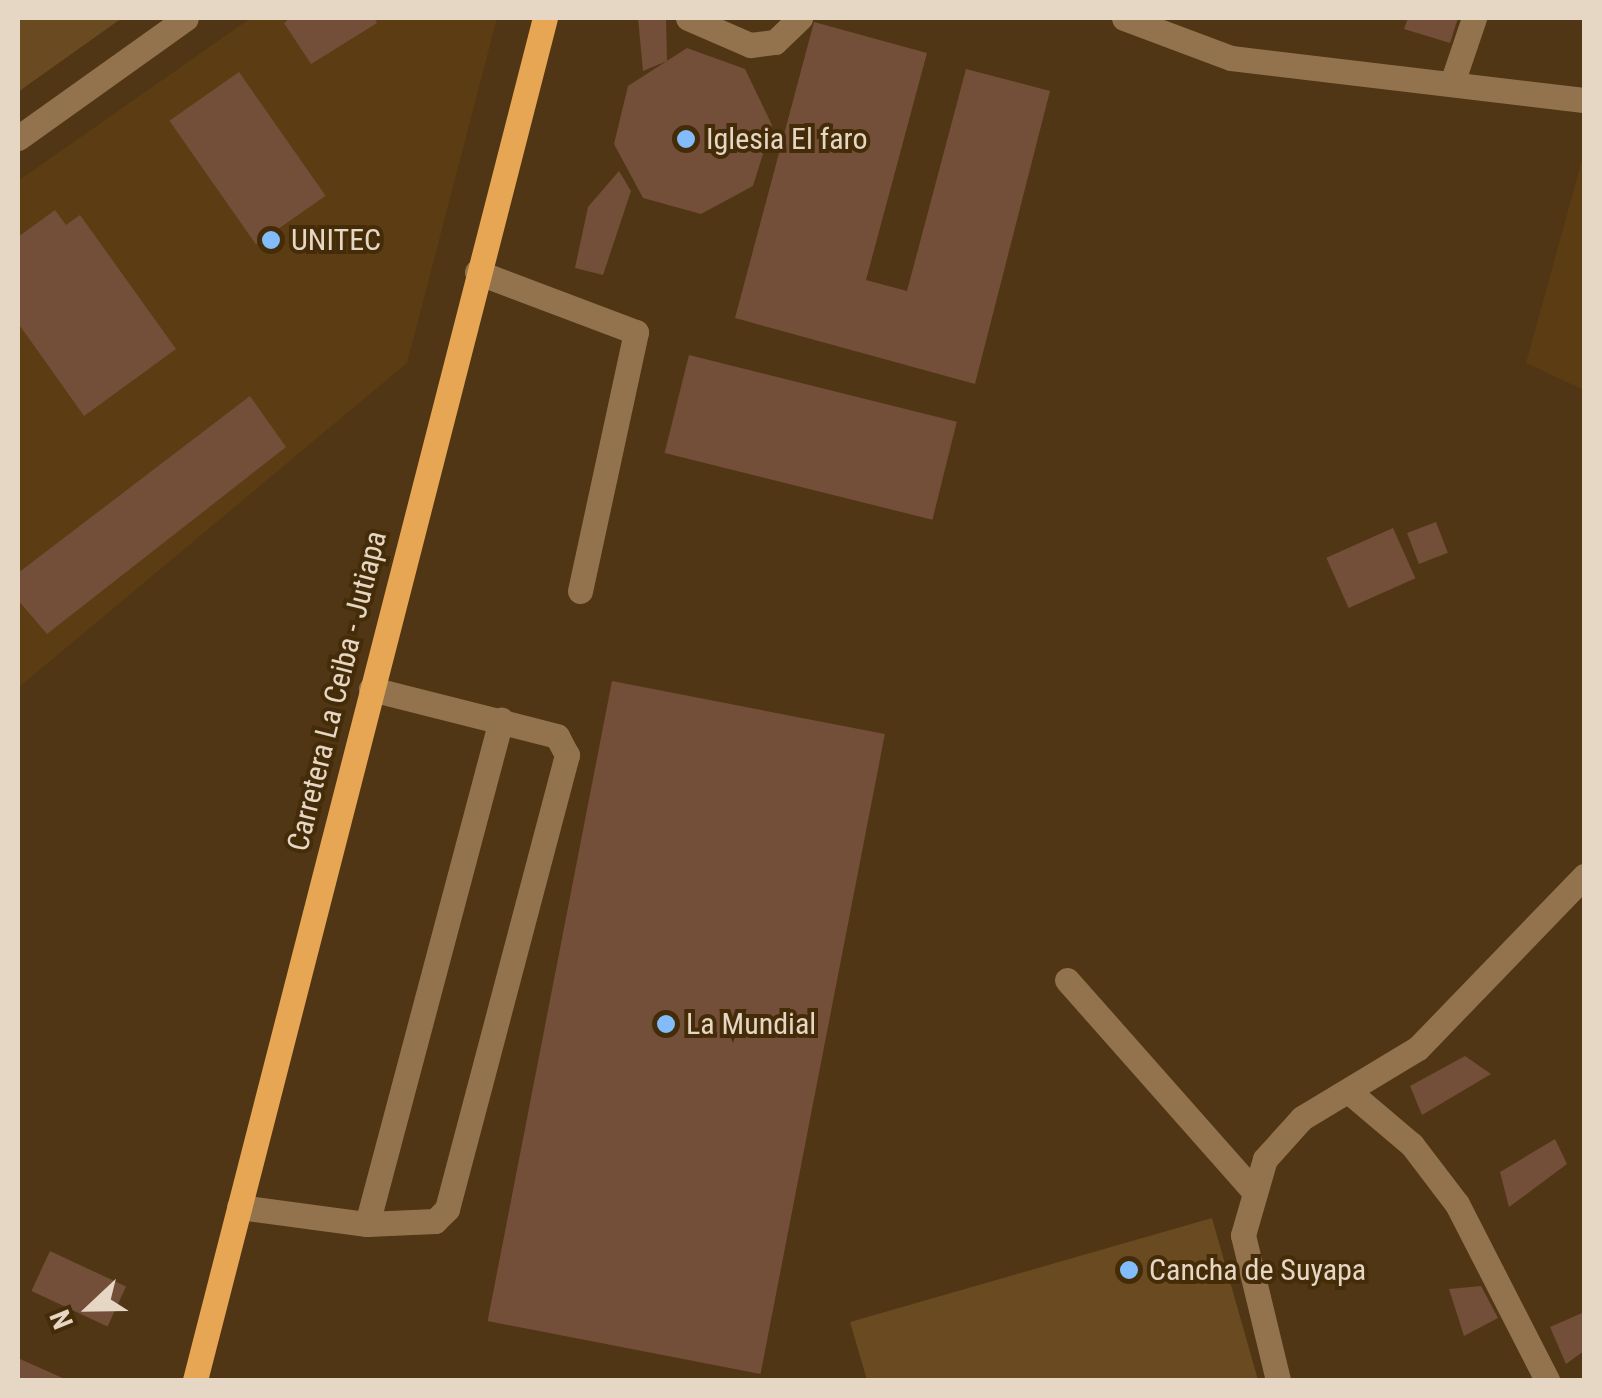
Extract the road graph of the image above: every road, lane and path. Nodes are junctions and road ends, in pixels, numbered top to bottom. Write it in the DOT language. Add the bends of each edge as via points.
graph roads {
  1 [pos="186,18"];
  2 [pos="546,18"];
  3 [pos="688,18"];
  4 [pos="800,18"];
  5 [pos="1124,18"];
  6 [pos="1474,18"];
  7 [pos="735,28"];
  8 [pos="1452,83"];
  9 [pos="1584,100"];
  10 [pos="18,138"];
  11 [pos="477,272"];
  12 [pos="580,592"];
  13 [pos="371,689"];
  14 [pos="501,720"];
  15 [pos="1584,876"];
  16 [pos="1067,980"];
  17 [pos="1353,1095"];
  18 [pos="1253,1190"];
  19 [pos="240,1208"];
  20 [pos="367,1224"];
  21 [pos="195,1380"];
  22 [pos="1278,1380"];
  23 [pos="1547,1380"];
  1 -- 10 [label="street"];
  2 -- 11 [label="main road, Carretera La Ceiba - Jutiapa"];
  3 -- 7 [label="street"];
  4 -- 7 [label="street" via="775,42"];
  5 -- 8 [label="street" via="1231,58"];
  6 -- 8 [label="street"];
  8 -- 9 [label="street"];
  11 -- 12 [label="street" via="636,332"];
  11 -- 13 [label="main road, Carretera La Ceiba - Jutiapa"];
  13 -- 14 [label="street"];
  13 -- 19 [label="main road, Carretera La Ceiba - Jutiapa"];
  14 -- 20 [label="street"];
  14 -- 20 [label="street" via="558,736 568,756 462,1152 434,1222"];
  15 -- 17 [label="street" via="1418,1048"];
  16 -- 18 [label="street"];
  17 -- 18 [label="street" via="1283,1132"];
  17 -- 23 [label="street" via="1412,1145 1457,1204"];
  18 -- 22 [label="street" via="1248,1272"];
  19 -- 20 [label="street"];
  19 -- 21 [label="main road, Carretera La Ceiba - Jutiapa"];
}
